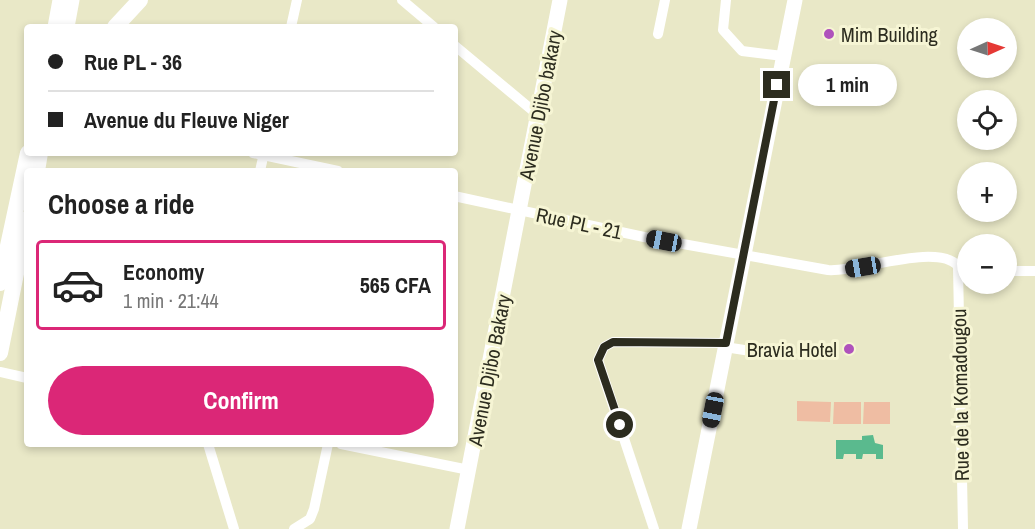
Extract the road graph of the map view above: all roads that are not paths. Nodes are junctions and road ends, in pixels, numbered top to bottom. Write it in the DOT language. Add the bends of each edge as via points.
graph roads {
  1 [pos="60,0"];
  2 [pos="72,0"];
  3 [pos="140,0"];
  4 [pos="297,0"];
  5 [pos="402,0"];
  6 [pos="560,0"];
  7 [pos="665,0"];
  8 [pos="726,0"];
  9 [pos="795,0"];
  10 [pos="56,24"];
  11 [pos="68,24"];
  12 [pos="118,24"];
  13 [pos="292,24"];
  14 [pos="430,24"];
  15 [pos="658,34"];
  16 [pos="458,48"];
  17 [pos="783,56"];
  18 [pos="538,115"];
  19 [pos="269,156"];
  20 [pos="324,168"];
  21 [pos="24,172"];
  22 [pos="458,197"];
  23 [pos="520,211"];
  24 [pos="24,234"];
  25 [pos="743,256"];
  26 [pos="957,265"];
  27 [pos="1017,271"];
  28 [pos="1035,271"];
  29 [pos="0,283"];
  30 [pos="963,294"];
  31 [pos="725,345"];
  32 [pos="0,353"];
  33 [pos="770,354"];
  34 [pos="0,372"];
  35 [pos="24,377"];
  36 [pos="209,447"];
  37 [pos="327,447"];
  38 [pos="356,447"];
  39 [pos="469,470"];
  40 [pos="234,529"];
  41 [pos="294,529"];
  42 [pos="457,529"];
  43 [pos="654,529"];
  44 [pos="689,529"];
  45 [pos="963,529"];
  1 -- 10 [label="street"];
  2 -- 11 [label="street"];
  3 -- 12 [label="main road"];
  4 -- 13 [label="street"];
  5 -- 14 [label="street"];
  6 -- 18 [label="street, Avenue Djibo bakary"];
  7 -- 15 [label="street"];
  8 -- 17 [label="street" via="723,30 742,51"];
  9 -- 17 [label="street"];
  16 -- 18 [label="street"];
  17 -- 25 [label="street"];
  18 -- 23 [label="street, Avenue Djibo bakary"];
  19 -- 20 [label="street"];
  21 -- 29 [label="main road"];
  22 -- 23 [label="street, Rue PL - 21"];
  23 -- 25 [label="street, Rue PL - 21"];
  23 -- 39 [label="street, Avenue Djibo Bakary"];
  24 -- 32 [label="main road"];
  25 -- 26 [label="street, Rue PL - 21" via="836,271 896,258 942,258"];
  25 -- 31 [label="street"];
  27 -- 28 [label="street"];
  30 -- 45 [label="street, Rue de la Komadougou"];
  31 -- 33 [label="street"];
  31 -- 43 [label="street" via="613,342 604,347 598,360"];
  31 -- 44 [label="street"];
  34 -- 35 [label="street"];
  36 -- 40 [label="street"];
  37 -- 41 [label="street" via="310,519"];
  38 -- 39 [label="street"];
  39 -- 42 [label="street, Avenue Djibo Bakary"];
}
